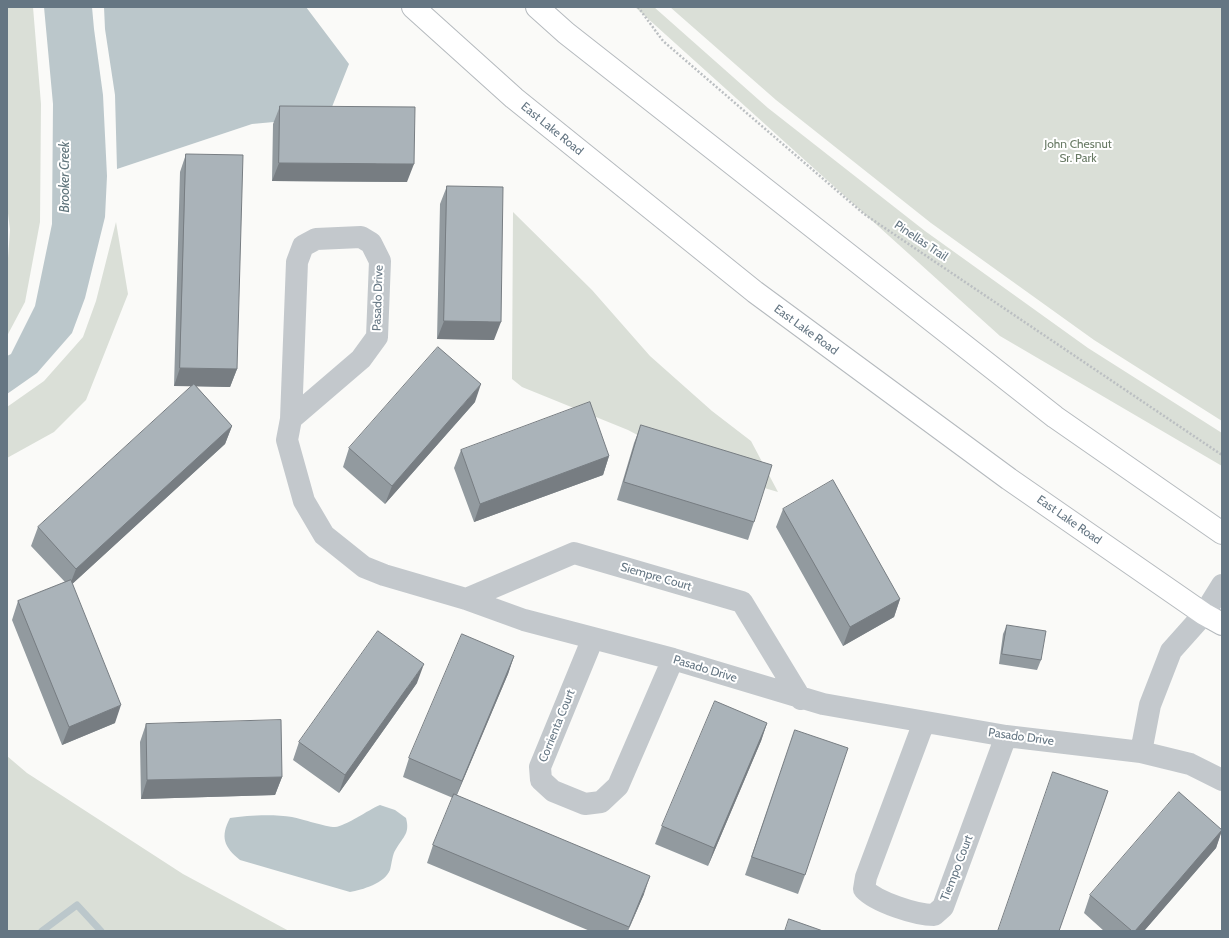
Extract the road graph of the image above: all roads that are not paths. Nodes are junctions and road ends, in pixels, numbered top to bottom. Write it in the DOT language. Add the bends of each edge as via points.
graph roads {
  1 [pos="413,7"];
  2 [pos="537,7"];
  3 [pos="291,419"];
  4 [pos="1222,533"];
  5 [pos="1222,585"];
  6 [pos="466,599"];
  7 [pos="1213,619"];
  8 [pos="593,638"];
  9 [pos="673,659"];
  10 [pos="801,699"];
  11 [pos="924,722"];
  12 [pos="1006,736"];
  13 [pos="1141,752"];
  14 [pos="1222,780"];
  1 -- 7 [label="main road, East Lake Road" via="514,98 755,292 1009,479"];
  2 -- 4 [label="main road" via="572,38 1055,417"];
  3 -- 3 [label="street, Pasado Drive" via="297,262 303,246 316,239 361,237 371,243 380,261 377,337 361,359"];
  3 -- 6 [label="street, Pasado Drive" via="287,440 304,501 324,535 364,567"];
  5 -- 7 [label="street"];
  6 -- 8 [label="street, Pasado Drive" via="524,620"];
  6 -- 10 [label="street, Siempre Court" via="574,552 742,602"];
  7 -- 13 [label="street" via="1171,651 1150,705"];
  8 -- 9 [label="street, Pasado Drive"];
  8 -- 9 [label="street, Corrienta Court" via="540,767 541,780 553,791 585,804 602,802 618,786"];
  9 -- 10 [label="street, Pasado Drive"];
  10 -- 11 [label="street, Pasado Drive"];
  11 -- 12 [label="street, Pasado Drive"];
  11 -- 12 [label="street, Tiempo Court" via="866,877 864,889 878,900 924,915 934,915 943,907"];
  12 -- 13 [label="street, Pasado Drive"];
  13 -- 14 [label="street, Pasado Drive" via="1190,764"];
}
